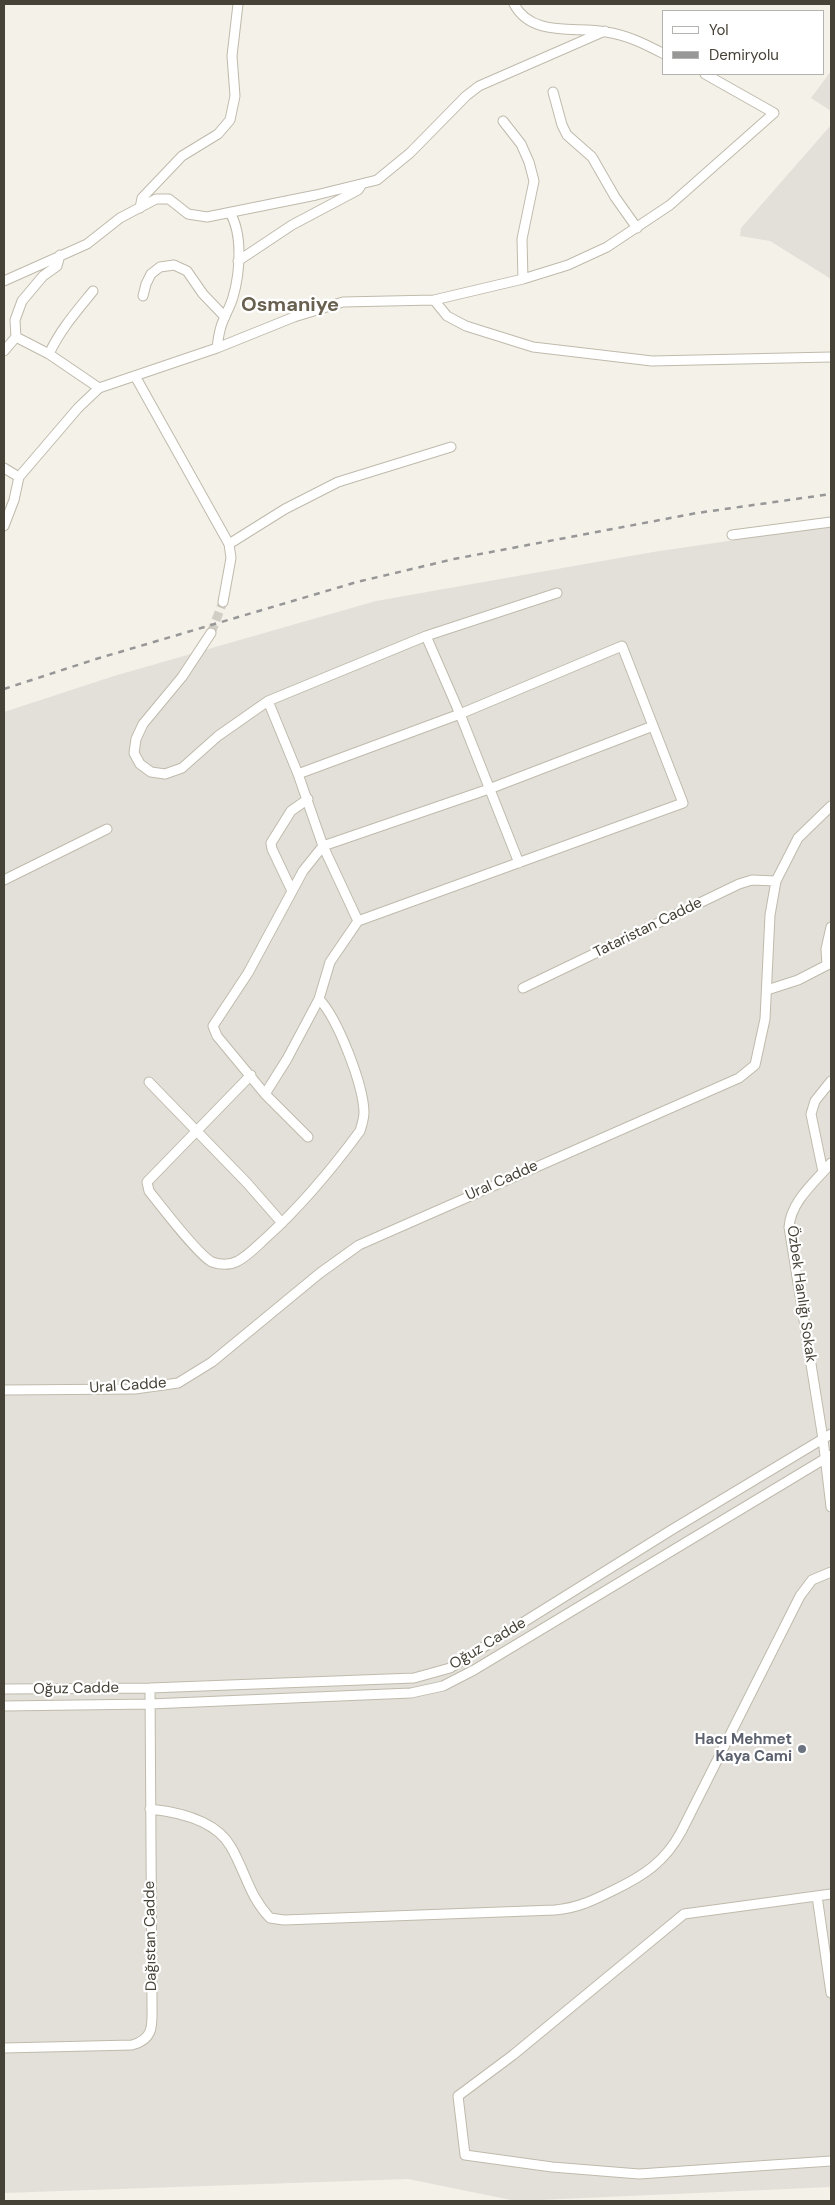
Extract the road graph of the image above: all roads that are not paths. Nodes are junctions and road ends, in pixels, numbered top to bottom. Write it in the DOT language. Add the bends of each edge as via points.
graph roads {
  1 [pos="238,4"];
  2 [pos="514,4"];
  3 [pos="605,31"];
  4 [pos="662,53"];
  5 [pos="707,75"];
  6 [pos="553,92"];
  7 [pos="503,121"];
  8 [pos="362,184"];
  9 [pos="140,208"];
  10 [pos="230,213"];
  11 [pos="637,228"];
  12 [pos="60,256"];
  13 [pos="238,261"];
  14 [pos="522,279"];
  15 [pos="4,280"];
  16 [pos="93,292"];
  17 [pos="143,296"];
  18 [pos="434,300"];
  19 [pos="225,317"];
  20 [pos="16,337"];
  21 [pos="217,348"];
  22 [pos="4,351"];
  23 [pos="49,354"];
  24 [pos="831,357"];
  25 [pos="135,376"];
  26 [pos="99,388"];
  27 [pos="451,447"];
  28 [pos="4,468"];
  29 [pos="18,477"];
  30 [pos="831,522"];
  31 [pos="4,526"];
  32 [pos="732,535"];
  33 [pos="229,544"];
  34 [pos="557,593"];
  35 [pos="223,602"];
  36 [pos="211,633"];
  37 [pos="426,636"];
  38 [pos="268,701"];
  39 [pos="460,714"];
  40 [pos="653,726"];
  41 [pos="298,774"];
  42 [pos="490,789"];
  43 [pos="308,799"];
  44 [pos="831,806"];
  45 [pos="107,829"];
  46 [pos="323,846"];
  47 [pos="518,863"];
  48 [pos="4,880"];
  49 [pos="776,881"];
  50 [pos="292,891"];
  51 [pos="358,921"];
  52 [pos="831,927"];
  53 [pos="829,964"];
  54 [pos="523,988"];
  55 [pos="767,990"];
  56 [pos="319,998"];
  57 [pos="251,1075"];
  58 [pos="831,1080"];
  59 [pos="149,1082"];
  60 [pos="265,1094"];
  61 [pos="198,1132"];
  62 [pos="308,1137"];
  63 [pos="831,1163"];
  64 [pos="823,1172"];
  65 [pos="282,1223"];
  66 [pos="4,1390"];
  67 [pos="827,1436"];
  68 [pos="828,1457"];
  69 [pos="831,1507"];
  70 [pos="831,1572"];
  71 [pos="150,1688"];
  72 [pos="4,1689"];
  73 [pos="150,1704"];
  74 [pos="4,1706"];
  75 [pos="150,1809"];
  76 [pos="831,1894"];
  77 [pos="817,1896"];
  78 [pos="831,1993"];
  79 [pos="4,2048"];
  80 [pos="831,2162"];
  1 -- 9 [label="street" via="232,56 235,96 230,120 218,134 182,156 142,198"];
  2 -- 3 [label="street" via="544,27"];
  3 -- 4 [label="street" via="642,42"];
  3 -- 8 [label="street" via="479,86 396,166 377,180"];
  5 -- 11 [label="street" via="774,113 670,205"];
  6 -- 11 [label="street" via="567,135 592,157"];
  7 -- 14 [label="street" via="521,144 534,182 522,239"];
  8 -- 10 [label="street"];
  8 -- 13 [label="street" via="358,190 292,225"];
  9 -- 10 [label="street" via="163,198 188,214"];
  9 -- 12 [label="street" via="120,218 87,244"];
  10 -- 13 [label="street" via="237,232"];
  11 -- 14 [label="street" via="576,261"];
  12 -- 15 [label="street"];
  12 -- 20 [label="street" via="57,266 43,276 22,301 15,320"];
  13 -- 19 [label="street" via="234,294"];
  14 -- 18 [label="street"];
  16 -- 23 [label="street" via="64,328"];
  17 -- 19 [label="street" via="151,274 160,267 174,265 187,271"];
  18 -- 21 [label="street" via="343,302 294,317"];
  18 -- 24 [label="street" via="447,316 466,326 534,347 652,361"];
  19 -- 21 [label="street"];
  20 -- 22 [label="street"];
  20 -- 23 [label="street"];
  21 -- 25 [label="street"];
  23 -- 26 [label="street"];
  25 -- 26 [label="street"];
  25 -- 33 [label="street"];
  26 -- 29 [label="street"];
  27 -- 33 [label="street" via="338,482 285,509"];
  28 -- 29 [label="street"];
  29 -- 31 [label="street"];
  30 -- 32 [label="street"];
  33 -- 35 [label="street" via="231,558"];
  34 -- 37 [label="street"];
  36 -- 38 [label="street" via="182,677 143,724 136,738 134,753 140,764 151,772 165,774 182,768 218,736"];
  37 -- 38 [label="street"];
  37 -- 39 [label="street"];
  38 -- 41 [label="street"];
  39 -- 40 [label="street" via="622,646"];
  39 -- 41 [label="street"];
  39 -- 42 [label="street"];
  40 -- 42 [label="street"];
  40 -- 47 [label="street" via="684,803"];
  41 -- 43 [label="street"];
  42 -- 46 [label="street"];
  42 -- 47 [label="street"];
  43 -- 46 [label="street"];
  43 -- 50 [label="street" via="291,812 272,843"];
  44 -- 49 [label="street, Ural Cadde" via="798,838"];
  45 -- 48 [label="street"];
  46 -- 50 [label="street" via="302,871"];
  46 -- 51 [label="street"];
  47 -- 51 [label="street"];
  49 -- 54 [label="street, Tataristan Cadde" via="752,880 739,884"];
  49 -- 55 [label="street, Ural Cadde" via="770,915"];
  50 -- 57 [label="street" via="244,980 213,1026 217,1036"];
  51 -- 56 [label="street" via="330,962"];
  52 -- 53 [label="street" via="826,949"];
  53 -- 55 [label="street" via="798,980"];
  55 -- 66 [label="street, Ural Cadde" via="765,1019 755,1065 739,1078 359,1245 212,1362 178,1383 135,1389"];
  56 -- 60 [label="street"];
  56 -- 65 [label="street" via="332,1017 354,1071 362,1097 364,1120 353,1140"];
  57 -- 60 [label="street"];
  57 -- 61 [label="street"];
  58 -- 64 [label="street" via="815,1101 811,1114"];
  59 -- 61 [label="street"];
  60 -- 62 [label="street"];
  61 -- 65 [label="street"];
  61 -- 65 [label="street" via="149,1180 147,1186 198,1249 213,1262 231,1264 247,1255"];
  63 -- 64 [label="street, Özbek Hanlığı Sokak"];
  64 -- 67 [label="street, Özbek Hanlığı Sokak" via="796,1203 789,1227"];
  67 -- 68 [label="street, Özbek Hanlığı Sokak"];
  67 -- 71 [label="street, Oğuz Cadde" via="450,1668 414,1678"];
  68 -- 69 [label="street, Özbek Hanlığı Sokak"];
  68 -- 73 [label="street, Oğuz Cadde" via="443,1686 411,1693"];
  70 -- 75 [label="street" via="812,1580 800,1596 668,1852 641,1877 586,1904 555,1910 270,1918 258,1905 231,1848 220,1834 189,1817"];
  71 -- 72 [label="street, Oğuz Cadde"];
  71 -- 73 [label="street, Dağıstan Cadde"];
  73 -- 74 [label="street, Oğuz Cadde"];
  73 -- 75 [label="street, Dağıstan Cadde"];
  75 -- 79 [label="street, Dağıstan Cadde" via="150,2036 132,2045"];
  76 -- 77 [label="street"];
  77 -- 78 [label="street"];
  77 -- 80 [label="street" via="684,1914 513,2055 458,2096 465,2155 639,2174"];
}
